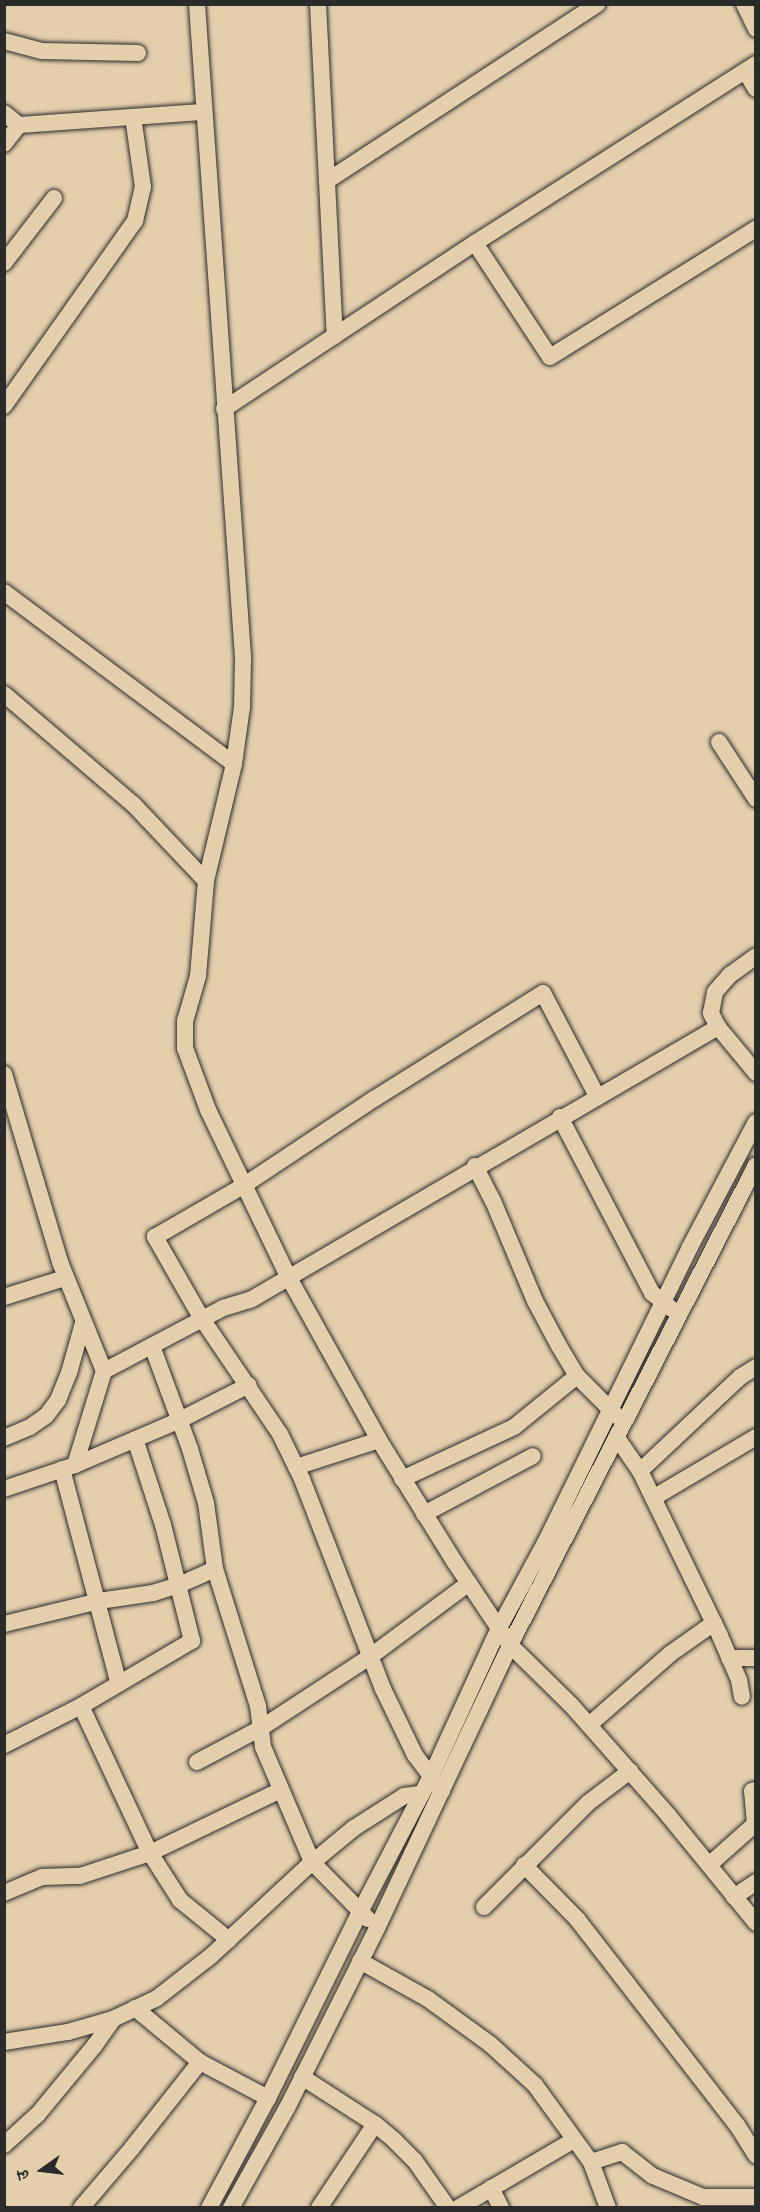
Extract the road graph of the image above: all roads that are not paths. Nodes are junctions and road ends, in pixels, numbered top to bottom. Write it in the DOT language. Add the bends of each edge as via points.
graph roads {
  1 [pos="197,4"];
  2 [pos="318,4"];
  3 [pos="597,4"];
  4 [pos="744,4"];
  5 [pos="756,29"];
  6 [pos="4,41"];
  7 [pos="138,53"];
  8 [pos="750,68"];
  9 [pos="756,89"];
  10 [pos="202,112"];
  11 [pos="4,113"];
  12 [pos="133,117"];
  13 [pos="20,125"];
  14 [pos="4,144"];
  15 [pos="327,181"];
  16 [pos="54,198"];
  17 [pos="756,229"];
  18 [pos="476,243"];
  19 [pos="4,262"];
  20 [pos="335,336"];
  21 [pos="4,406"];
  22 [pos="224,410"];
  23 [pos="4,592"];
  24 [pos="4,694"];
  25 [pos="719,742"];
  26 [pos="234,764"];
  27 [pos="756,799"];
  28 [pos="206,881"];
  29 [pos="756,956"];
  30 [pos="718,1027"];
  31 [pos="756,1073"];
  32 [pos="4,1074"];
  33 [pos="597,1096"];
  34 [pos="560,1117"];
  35 [pos="756,1122"];
  36 [pos="756,1165"];
  37 [pos="475,1167"];
  38 [pos="243,1186"];
  39 [pos="65,1278"];
  40 [pos="289,1278"];
  41 [pos="4,1297"];
  42 [pos="663,1302"];
  43 [pos="679,1315"];
  44 [pos="202,1319"];
  45 [pos="83,1323"];
  46 [pos="152,1346"];
  47 [pos="756,1367"];
  48 [pos="104,1371"];
  49 [pos="577,1376"];
  50 [pos="249,1385"];
  51 [pos="611,1411"];
  52 [pos="180,1420"];
  53 [pos="621,1430"];
  54 [pos="756,1437"];
  55 [pos="4,1438"];
  56 [pos="135,1439"];
  57 [pos="379,1440"];
  58 [pos="533,1456"];
  59 [pos="69,1467"];
  60 [pos="296,1467"];
  61 [pos="640,1472"];
  62 [pos="402,1479"];
  63 [pos="4,1489"];
  64 [pos="653,1498"];
  65 [pos="423,1514"];
  66 [pos="215,1569"];
  67 [pos="469,1583"];
  68 [pos="179,1585"];
  69 [pos="99,1601"];
  70 [pos="714,1623"];
  71 [pos="4,1624"];
  72 [pos="499,1628"];
  73 [pos="510,1646"];
  74 [pos="371,1656"];
  75 [pos="756,1658"];
  76 [pos="729,1659"];
  77 [pos="119,1684"];
  78 [pos="742,1696"];
  79 [pos="81,1706"];
  80 [pos="589,1725"];
  81 [pos="261,1728"];
  82 [pos="4,1745"];
  83 [pos="197,1762"];
  84 [pos="630,1771"];
  85 [pos="431,1776"];
  86 [pos="281,1790"];
  87 [pos="756,1790"];
  88 [pos="442,1791"];
  89 [pos="420,1794"];
  90 [pos="150,1853"];
  91 [pos="312,1862"];
  92 [pos="524,1864"];
  93 [pos="708,1865"];
  94 [pos="756,1882"];
  95 [pos="4,1893"];
  96 [pos="734,1896"];
  97 [pos="484,1906"];
  98 [pos="360,1912"];
  99 [pos="756,1923"];
  100 [pos="377,1928"];
  101 [pos="229,1940"];
  102 [pos="360,1961"];
  103 [pos="135,2008"];
  104 [pos="113,2019"];
  105 [pos="4,2042"];
  106 [pos="200,2062"];
  107 [pos="302,2077"];
  108 [pos="268,2098"];
  109 [pos="375,2124"];
  110 [pos="574,2140"];
  111 [pos="4,2145"];
  112 [pos="756,2155"];
  113 [pos="591,2162"];
  114 [pos="491,2188"];
  115 [pos="756,2197"];
  116 [pos="81,2208"];
  117 [pos="208,2208"];
  118 [pos="231,2208"];
  119 [pos="319,2208"];
  120 [pos="448,2208"];
  121 [pos="458,2208"];
  122 [pos="501,2208"];
  123 [pos="608,2208"];
  1 -- 10 [label="street"];
  2 -- 15 [label="street"];
  3 -- 15 [label="street"];
  4 -- 5 [label="street"];
  6 -- 7 [label="street" via="42,51"];
  8 -- 9 [label="street"];
  8 -- 18 [label="street"];
  10 -- 12 [label="street"];
  10 -- 22 [label="street"];
  11 -- 13 [label="street"];
  12 -- 13 [label="street"];
  12 -- 21 [label="street" via="143,187 135,221"];
  13 -- 14 [label="street"];
  15 -- 20 [label="street"];
  16 -- 19 [label="street"];
  17 -- 18 [label="street" via="550,357"];
  18 -- 20 [label="street"];
  20 -- 22 [label="street"];
  22 -- 26 [label="street" via="243,657 242,707"];
  23 -- 26 [label="street"];
  24 -- 28 [label="street" via="133,804"];
  25 -- 27 [label="street"];
  26 -- 28 [label="street"];
  28 -- 38 [label="street" via="199,965 185,1022 185,1048"];
  29 -- 30 [label="street" via="715,992 711,1013"];
  30 -- 31 [label="street"];
  30 -- 33 [label="street"];
  32 -- 39 [label="street"];
  33 -- 34 [label="street"];
  33 -- 38 [label="street" via="543,993"];
  34 -- 37 [label="street"];
  34 -- 42 [label="street" via="651,1293"];
  35 -- 42 [label="street"];
  36 -- 43 [label="street"];
  37 -- 40 [label="street"];
  37 -- 49 [label="street" via="535,1301"];
  38 -- 40 [label="street"];
  38 -- 44 [label="street" via="155,1237"];
  39 -- 41 [label="street"];
  39 -- 45 [label="street"];
  40 -- 44 [label="street" via="252,1299"];
  40 -- 57 [label="street"];
  42 -- 43 [label="street"];
  42 -- 51 [label="street"];
  43 -- 53 [label="street"];
  44 -- 46 [label="street"];
  44 -- 50 [label="street"];
  45 -- 48 [label="street"];
  45 -- 55 [label="street" via="58,1400 46,1416"];
  46 -- 48 [label="street"];
  46 -- 52 [label="street"];
  47 -- 61 [label="street" via="740,1377"];
  48 -- 59 [label="street"];
  49 -- 51 [label="street"];
  49 -- 62 [label="street" via="514,1427"];
  50 -- 52 [label="street"];
  50 -- 60 [label="street"];
  51 -- 53 [label="street"];
  51 -- 72 [label="street"];
  52 -- 56 [label="street"];
  52 -- 66 [label="street" via="206,1503"];
  53 -- 61 [label="street"];
  53 -- 73 [label="street"];
  54 -- 64 [label="street"];
  56 -- 59 [label="street"];
  56 -- 68 [label="street"];
  57 -- 60 [label="street"];
  57 -- 62 [label="street"];
  58 -- 65 [label="street"];
  59 -- 63 [label="street"];
  59 -- 69 [label="street"];
  60 -- 74 [label="street"];
  61 -- 64 [label="street"];
  62 -- 65 [label="street"];
  64 -- 70 [label="street"];
  65 -- 67 [label="street"];
  66 -- 68 [label="street"];
  66 -- 81 [label="street" via="258,1706"];
  67 -- 72 [label="street"];
  67 -- 74 [label="street"];
  68 -- 69 [label="street"];
  68 -- 77 [label="street" via="192,1641"];
  69 -- 71 [label="street"];
  69 -- 77 [label="street"];
  70 -- 76 [label="street"];
  70 -- 80 [label="street" via="670,1654"];
  72 -- 73 [label="street"];
  72 -- 85 [label="street"];
  73 -- 80 [label="street"];
  73 -- 88 [label="street"];
  74 -- 81 [label="street"];
  74 -- 85 [label="street" via="382,1689"];
  75 -- 76 [label="street"];
  76 -- 78 [label="street"];
  77 -- 79 [label="street"];
  79 -- 82 [label="street"];
  79 -- 90 [label="street"];
  80 -- 84 [label="street"];
  81 -- 83 [label="street"];
  81 -- 86 [label="street" via="263,1747"];
  84 -- 92 [label="street" via="588,1803"];
  84 -- 93 [label="street"];
  85 -- 88 [label="street"];
  85 -- 89 [label="street"];
  86 -- 90 [label="street"];
  86 -- 91 [label="street"];
  87 -- 93 [label="street" via="752,1791 755,1824"];
  88 -- 100 [label="street"];
  89 -- 91 [label="street" via="404,1796 354,1828"];
  89 -- 98 [label="street"];
  90 -- 95 [label="street" via="80,1876 42,1877"];
  90 -- 101 [label="street" via="180,1900"];
  91 -- 98 [label="street"];
  91 -- 101 [label="street"];
  92 -- 97 [label="street"];
  92 -- 112 [label="street" via="577,1919"];
  93 -- 96 [label="street"];
  94 -- 96 [label="street"];
  96 -- 99 [label="street"];
  98 -- 100 [label="street"];
  98 -- 108 [label="street"];
  100 -- 102 [label="street"];
  101 -- 103 [label="street" via="157,1998"];
  102 -- 107 [label="street"];
  102 -- 110 [label="street" via="428,1999 490,2044 535,2085"];
  103 -- 104 [label="street"];
  103 -- 106 [label="street"];
  104 -- 105 [label="street" via="68,2032"];
  104 -- 111 [label="street" via="38,2114"];
  106 -- 108 [label="street"];
  106 -- 116 [label="street"];
  107 -- 109 [label="street"];
  107 -- 118 [label="street"];
  108 -- 117 [label="street"];
  109 -- 119 [label="street"];
  109 -- 120 [label="street" via="415,2161"];
  110 -- 113 [label="street"];
  110 -- 114 [label="street"];
  113 -- 115 [label="street" via="622,2152 653,2175 703,2197"];
  113 -- 123 [label="street"];
  114 -- 121 [label="street"];
  114 -- 122 [label="street"];
}
